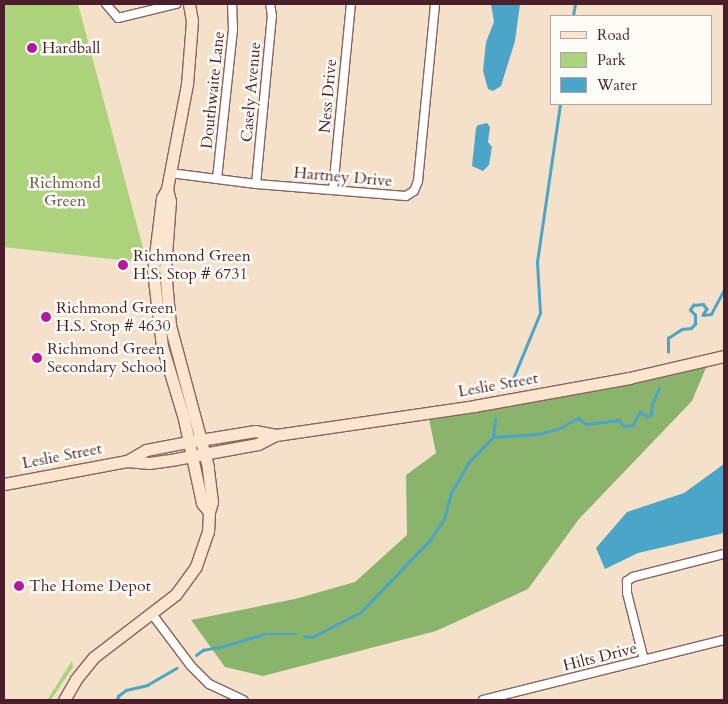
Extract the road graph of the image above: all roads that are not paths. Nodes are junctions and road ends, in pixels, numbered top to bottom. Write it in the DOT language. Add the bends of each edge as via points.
graph roads {
  1 [pos="106,4"];
  2 [pos="176,4"];
  3 [pos="189,4"];
  4 [pos="232,4"];
  5 [pos="270,4"];
  6 [pos="351,4"];
  7 [pos="435,4"];
  8 [pos="147,7"];
  9 [pos="170,173"];
  10 [pos="217,179"];
  11 [pos="256,184"];
  12 [pos="333,190"];
  13 [pos="159,270"];
  14 [pos="724,356"];
  15 [pos="276,436"];
  16 [pos="201,440"];
  17 [pos="188,442"];
  18 [pos="204,453"];
  19 [pos="191,455"];
  20 [pos="127,461"];
  21 [pos="4,484"];
  22 [pos="209,512"];
  23 [pos="724,554"];
  24 [pos="152,614"];
  25 [pos="724,640"];
  26 [pos="644,660"];
  27 [pos="64,700"];
  28 [pos="243,700"];
  29 [pos="483,700"];
  1 -- 8 [label="street" via="118,18"];
  2 -- 8 [label="street"];
  3 -- 9 [label="street" via="192,21 187,84"];
  4 -- 10 [label="street, Douthwaite Lane" via="234,30"];
  5 -- 11 [label="street, Casely Avenue" via="272,16"];
  6 -- 12 [label="street, Ness Drive"];
  7 -- 12 [label="street, Hartney Drive" via="418,181 414,192 406,196"];
  9 -- 10 [label="street, Hartney Drive"];
  9 -- 13 [label="street" via="167,189 170,201"];
  10 -- 11 [label="street, Hartney Drive"];
  11 -- 12 [label="street, Hartney Drive"];
  13 -- 16 [label="street" via="170,325"];
  13 -- 17 [label="street" via="162,346"];
  14 -- 15 [label="street, Leslie Street" via="629,378 474,406"];
  15 -- 16 [label="street, Leslie Street" via="255,431"];
  15 -- 18 [label="street, Leslie Street" via="258,444"];
  16 -- 17 [label="street, Leslie Street"];
  16 -- 18 [label="street"];
  17 -- 19 [label="street"];
  17 -- 20 [label="street, Leslie Street" via="146,450"];
  18 -- 19 [label="street, Leslie Street"];
  18 -- 22 [label="street" via="212,502"];
  19 -- 20 [label="street, Leslie Street" via="149,463"];
  19 -- 22 [label="street" via="202,503"];
  20 -- 21 [label="street, Leslie Street"];
  22 -- 24 [label="street" via="208,532 196,566 176,594"];
  23 -- 26 [label="street" via="633,577 627,582"];
  24 -- 27 [label="street" via="94,657"];
  24 -- 28 [label="street" via="191,666 209,684"];
  25 -- 26 [label="street, Hilts Drive"];
  26 -- 29 [label="street, Hilts Drive"];
}
